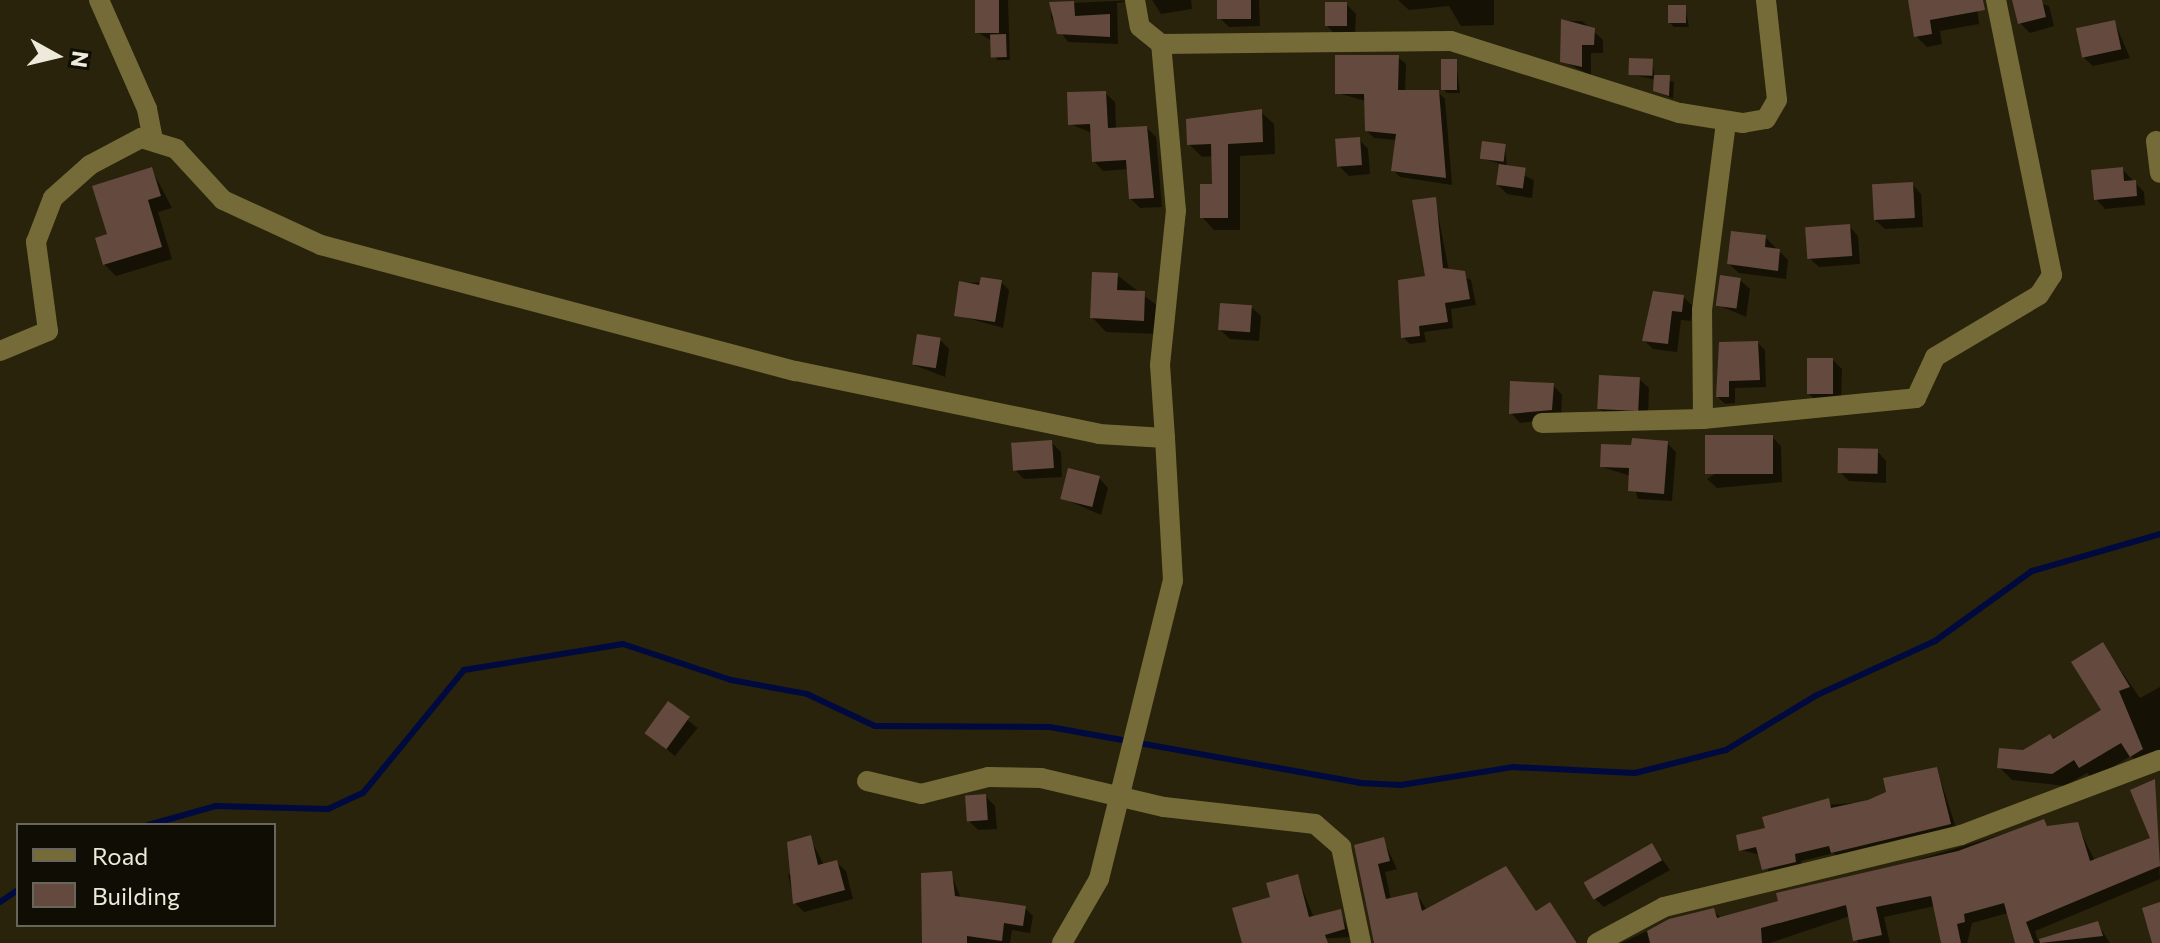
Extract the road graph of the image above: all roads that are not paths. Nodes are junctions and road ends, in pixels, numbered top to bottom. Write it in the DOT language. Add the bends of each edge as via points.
graph roads {
  1 [pos="99,0"];
  2 [pos="1135,0"];
  3 [pos="1766,0"];
  4 [pos="1996,0"];
  5 [pos="1161,44"];
  6 [pos="1726,122"];
  7 [pos="153,140"];
  8 [pos="2156,141"];
  9 [pos="2160,173"];
  10 [pos="0,351"];
  11 [pos="1703,419"];
  12 [pos="1542,423"];
  13 [pos="1165,438"];
  14 [pos="2160,760"];
  15 [pos="867,781"];
  16 [pos="1125,795"];
  17 [pos="1062,943"];
  18 [pos="1361,943"];
  19 [pos="1597,943"];
  1 -- 7 [label="street" via="147,109"];
  2 -- 5 [label="street" via="1140,27"];
  3 -- 6 [label="street" via="1777,100 1766,119"];
  4 -- 11 [label="street" via="2052,275 2047,285 1998,324 1935,357 1916,398"];
  5 -- 6 [label="street" via="1451,41"];
  5 -- 13 [label="street" via="1176,211 1160,365"];
  6 -- 11 [label="street" via="1702,310"];
  7 -- 10 [label="street" via="123,145 53,198 36,242 48,331"];
  7 -- 13 [label="street" via="176,149 223,200 321,245 796,371 1099,434"];
  8 -- 9 [label="street"];
  11 -- 12 [label="street"];
  13 -- 16 [label="street" via="1173,581"];
  14 -- 19 [label="street" via="1961,835 1664,907"];
  15 -- 16 [label="street" via="921,794 1007,775"];
  16 -- 17 [label="street" via="1099,879"];
  16 -- 18 [label="street" via="1328,830 1344,856"];
}
